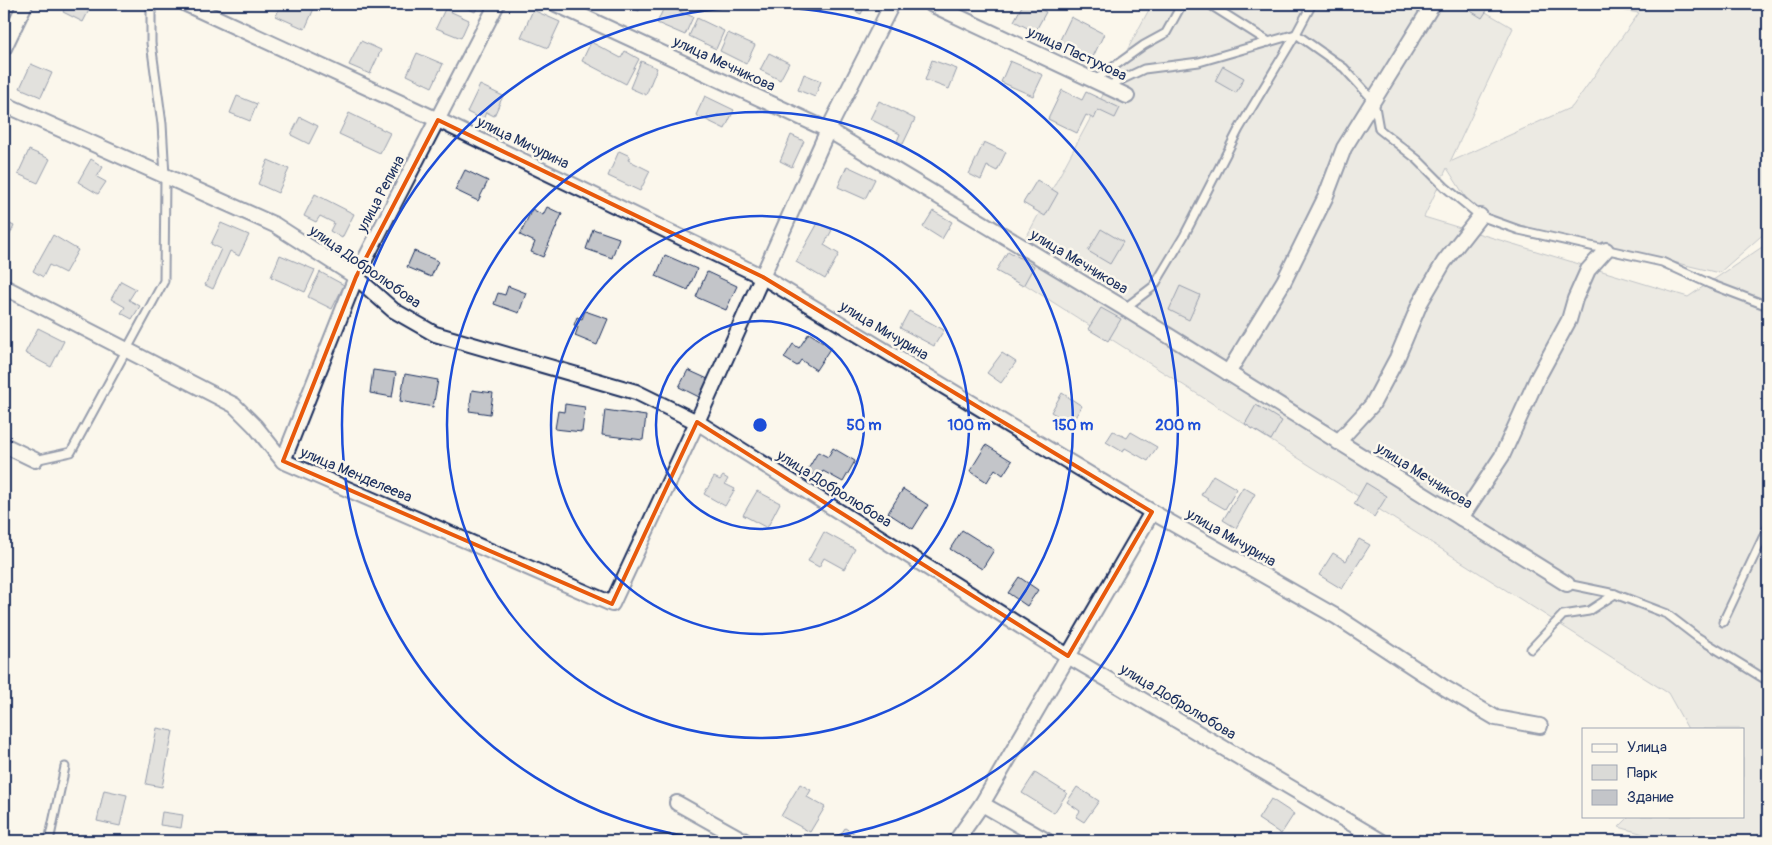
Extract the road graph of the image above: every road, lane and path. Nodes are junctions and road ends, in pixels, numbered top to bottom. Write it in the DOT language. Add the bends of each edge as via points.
graph roads {
  1 [pos="25,4"];
  2 [pos="151,4"];
  3 [pos="186,4"];
  4 [pos="497,4"];
  5 [pos="556,4"];
  6 [pos="892,4"];
  7 [pos="931,4"];
  8 [pos="1182,4"];
  9 [pos="1209,4"];
  10 [pos="1312,4"];
  11 [pos="1433,4"];
  12 [pos="1296,34"];
  13 [pos="1269,42"];
  14 [pos="4,48"];
  15 [pos="1101,83"];
  16 [pos="1127,96"];
  17 [pos="1374,101"];
  18 [pos="4,104"];
  19 [pos="438,120"];
  20 [pos="828,130"];
  21 [pos="166,176"];
  22 [pos="1480,216"];
  23 [pos="1606,250"];
  24 [pos="356,277"];
  25 [pos="763,277"];
  26 [pos="4,287"];
  27 [pos="1768,306"];
  28 [pos="1124,308"];
  29 [pos="127,349"];
  30 [pos="1228,373"];
  31 [pos="697,422"];
  32 [pos="1338,442"];
  33 [pos="4,445"];
  34 [pos="35,460"];
  35 [pos="282,461"];
  36 [pos="1152,512"];
  37 [pos="1461,518"];
  38 [pos="1768,527"];
  39 [pos="1567,584"];
  40 [pos="1615,594"];
  41 [pos="1723,622"];
  42 [pos="1531,649"];
  43 [pos="1068,656"];
  44 [pos="1768,681"];
  45 [pos="1540,726"];
  46 [pos="66,767"];
  47 [pos="677,803"];
  48 [pos="982,804"];
  49 [pos="49,841"];
  50 [pos="745,841"];
  51 [pos="956,841"];
  52 [pos="1047,841"];
  53 [pos="1380,841"];
  1 -- 14 [label="street"];
  2 -- 21 [label="lane" via="151,43"];
  3 -- 19 [label="street, улица Мичурина"];
  4 -- 19 [label="street, улица Репина"];
  5 -- 20 [label="street, улица Мечникова"];
  6 -- 20 [label="street"];
  7 -- 15 [label="street, улица Пастухова"];
  8 -- 15 [label="lane" via="1166,33 1144,45"];
  9 -- 13 [label="lane"];
  10 -- 12 [label="lane"];
  11 -- 17 [label="street"];
  12 -- 13 [label="lane"];
  12 -- 17 [label="lane" via="1344,68"];
  12 -- 28 [label="lane" via="1239,129 1184,236 1154,286"];
  13 -- 15 [label="lane" via="1199,62 1144,69"];
  15 -- 16 [label="street, улица Пастухова"];
  17 -- 22 [label="lane" via="1380,129"];
  17 -- 30 [label="street" via="1344,148 1325,198 1284,281"];
  18 -- 21 [label="street, улица Добролюбова"];
  19 -- 24 [label="street, улица Репина"];
  19 -- 25 [label="street, улица Мичурина"];
  20 -- 25 [label="street"];
  20 -- 28 [label="street, улица Мечникова"];
  21 -- 24 [label="street, улица Добролюбова" via="275,225"];
  21 -- 29 [label="lane" via="164,281"];
  22 -- 23 [label="lane" via="1519,230"];
  22 -- 32 [label="street" via="1444,262 1420,303 1397,358 1372,405"];
  23 -- 27 [label="lane" via="1662,262"];
  23 -- 37 [label="street" via="1588,270 1569,320 1537,379 1502,456"];
  24 -- 31 [label="street, улица Добролюбова" via="393,310 435,334 636,392"];
  24 -- 35 [label="street, улица Репина"];
  25 -- 31 [label="street"];
  25 -- 36 [label="street, улица Мичурина"];
  26 -- 29 [label="street, улица Менделеева"];
  28 -- 30 [label="street, улица Мечникова"];
  29 -- 34 [label="lane" via="71,452"];
  29 -- 35 [label="street, улица Менделеева" via="234,405"];
  30 -- 32 [label="street, улица Мечникова"];
  31 -- 35 [label="street, улица Менделеева" via="612,604"];
  31 -- 43 [label="street, улица Добролюбова"];
  32 -- 37 [label="street, улица Мечникова"];
  33 -- 34 [label="street"];
  36 -- 43 [label="street"];
  36 -- 45 [label="street, улица Мичурина" via="1336,617 1496,718"];
  37 -- 39 [label="street, улица Мечникова"];
  38 -- 41 [label="lane"];
  39 -- 40 [label="lane"];
  40 -- 42 [label="lane" via="1589,611 1563,615"];
  40 -- 44 [label="lane" via="1667,614 1697,637"];
  43 -- 48 [label="street"];
  43 -- 53 [label="street, улица Добролюбова"];
  46 -- 49 [label="lane"];
  47 -- 50 [label="street"];
  48 -- 51 [label="street"];
  48 -- 52 [label="street"];
}
